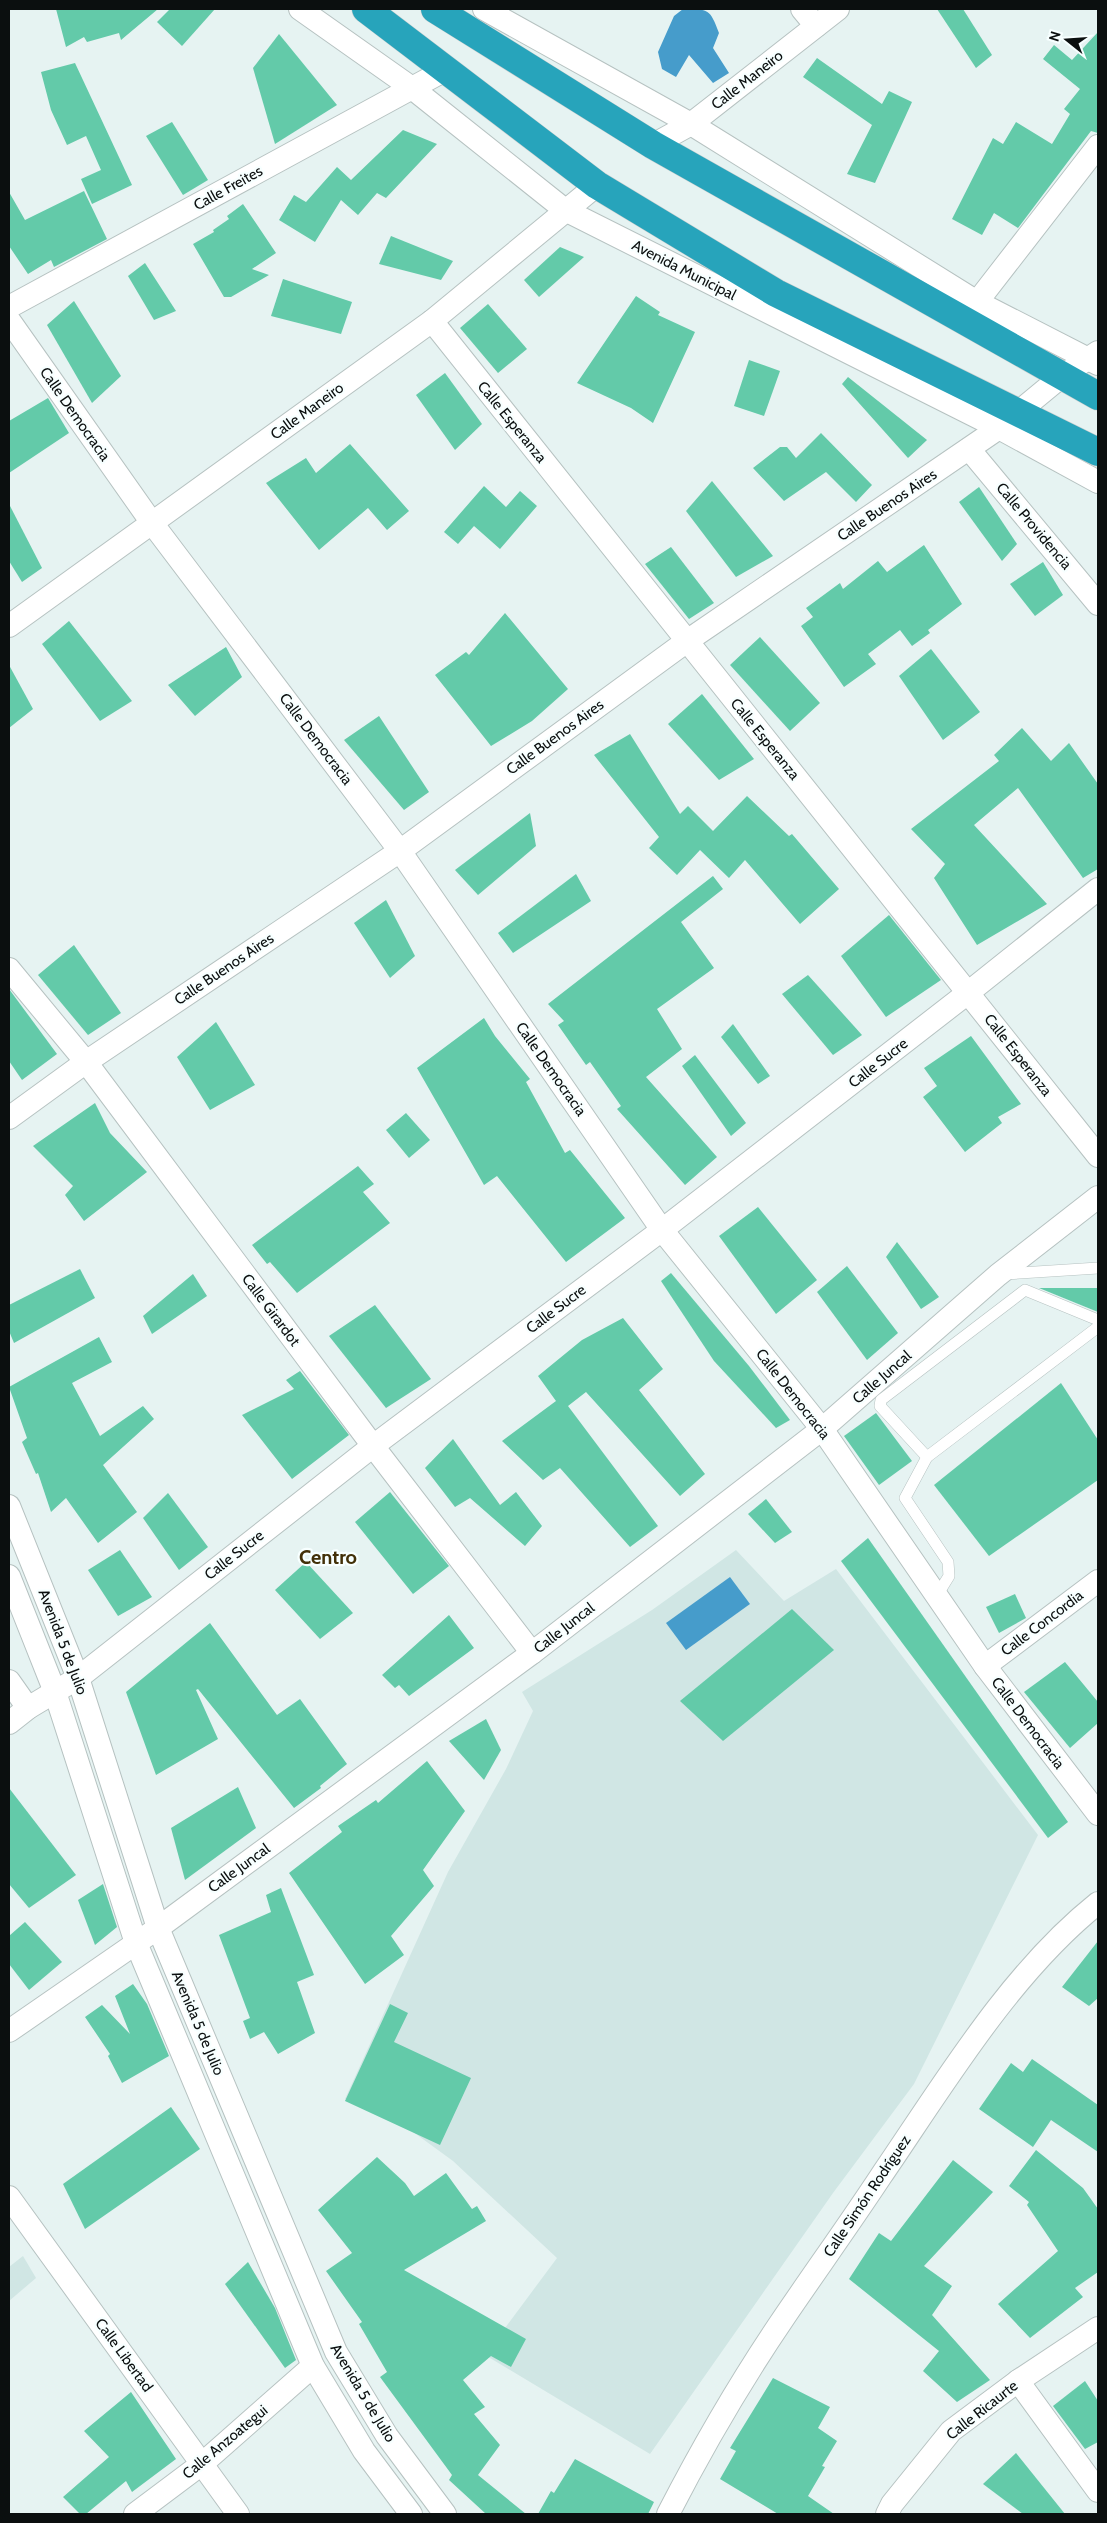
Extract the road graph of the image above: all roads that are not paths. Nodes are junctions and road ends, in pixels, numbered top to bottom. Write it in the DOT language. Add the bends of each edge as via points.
graph roads {
  1 [pos="300,9"];
  2 [pos="366,9"];
  3 [pos="484,9"];
  4 [pos="802,9"];
  5 [pos="838,9"];
  6 [pos="441,11"];
  7 [pos="816,26"];
  8 [pos="447,69"];
  9 [pos="412,88"];
  10 [pos="691,124"];
  11 [pos="653,145"];
  12 [pos="1098,146"];
  13 [pos="597,185"];
  14 [pos="565,210"];
  15 [pos="977,302"];
  16 [pos="9,307"];
  17 [pos="9,320"];
  18 [pos="432,322"];
  19 [pos="1095,358"];
  20 [pos="1062,376"];
  21 [pos="1098,396"];
  22 [pos="1008,420"];
  23 [pos="969,449"];
  24 [pos="1098,452"];
  25 [pos="1098,482"];
  26 [pos="152,523"];
  27 [pos="1098,604"];
  28 [pos="9,626"];
  29 [pos="687,641"];
  30 [pos="400,850"];
  31 [pos="1098,888"];
  32 [pos="9,969"];
  33 [pos="969,992"];
  34 [pos="86,1062"];
  35 [pos="9,1118"];
  36 [pos="1098,1156"];
  37 [pos="1098,1197"];
  38 [pos="662,1230"];
  39 [pos="1098,1268"];
  40 [pos="998,1275"];
  41 [pos="1098,1320"];
  42 [pos="1098,1327"];
  43 [pos="822,1429"];
  44 [pos="373,1446"];
  45 [pos="927,1457"];
  46 [pos="9,1506"];
  47 [pos="9,1576"];
  48 [pos="1098,1581"];
  49 [pos="936,1598"];
  50 [pos="532,1653"];
  51 [pos="985,1666"];
  52 [pos="78,1678"];
  53 [pos="9,1681"];
  54 [pos="55,1692"];
  55 [pos="28,1708"];
  56 [pos="9,1723"];
  57 [pos="1098,1814"];
  58 [pos="1098,1902"];
  59 [pos="158,1928"];
  60 [pos="136,1943"];
  61 [pos="9,2031"];
  62 [pos="9,2197"];
  63 [pos="1098,2328"];
  64 [pos="314,2366"];
  65 [pos="1018,2381"];
  66 [pos="203,2463"];
  67 [pos="1098,2491"];
  68 [pos="135,2514"];
  69 [pos="238,2514"];
  70 [pos="411,2514"];
  71 [pos="445,2514"];
  72 [pos="668,2514"];
  73 [pos="887,2514"];
  1 -- 9 [label="street, Avenida Municipal"];
  2 -- 8 [label="highway, Avenida Municipal"];
  3 -- 10 [label="street"];
  4 -- 7 [label="street"];
  5 -- 7 [label="street, Calle Maneiro"];
  6 -- 11 [label="highway"];
  7 -- 10 [label="street, Calle Maneiro"];
  8 -- 9 [label="street, Calle Freites"];
  8 -- 13 [label="highway, Avenida Municipal"];
  9 -- 14 [label="street, Avenida Municipal"];
  9 -- 16 [label="street, Calle Freites"];
  10 -- 11 [label="street, Calle Maneiro"];
  10 -- 15 [label="street"];
  11 -- 20 [label="highway"];
  12 -- 15 [label="street"];
  13 -- 14 [label="street, Calle Maneiro"];
  13 -- 22 [label="highway, Avenida Municipal" via="776,293"];
  14 -- 18 [label="street, Calle Maneiro"];
  14 -- 22 [label="street, Avenida Municipal"];
  15 -- 19 [label="street"];
  17 -- 26 [label="street, Calle Democracia"];
  18 -- 26 [label="street, Calle Maneiro"];
  18 -- 29 [label="street, Calle Esperanza"];
  19 -- 20 [label="street, Calle Buenos Aires"];
  20 -- 21 [label="highway"];
  20 -- 22 [label="street, Calle Buenos Aires"];
  22 -- 23 [label="street, Calle Buenos Aires"];
  22 -- 24 [label="highway, Avenida Municipal"];
  22 -- 25 [label="street, Avenida Municipal"];
  23 -- 27 [label="street, Calle Providencia"];
  23 -- 29 [label="street, Calle Buenos Aires"];
  26 -- 28 [label="street, Calle Maneiro"];
  26 -- 30 [label="street, Calle Democracia"];
  29 -- 30 [label="street, Calle Buenos Aires"];
  29 -- 33 [label="street, Calle Esperanza"];
  30 -- 34 [label="street, Calle Buenos Aires"];
  30 -- 38 [label="street, Calle Democracia"];
  31 -- 33 [label="street, Calle Sucre"];
  32 -- 34 [label="street, Calle Girardot"];
  33 -- 36 [label="street, Calle Esperanza"];
  33 -- 38 [label="street, Calle Sucre"];
  34 -- 35 [label="street, Calle Buenos Aires"];
  34 -- 44 [label="street, Calle Girardot"];
  37 -- 40 [label="street, Calle Juncal"];
  38 -- 43 [label="street, Calle Democracia"];
  38 -- 44 [label="street, Calle Sucre"];
  39 -- 40 [label="lane"];
  40 -- 43 [label="street, Calle Juncal"];
  41 -- 45 [label="lane" via="1025,1290 881,1400 880,1406"];
  42 -- 45 [label="lane"];
  43 -- 49 [label="street, Calle Democracia"];
  43 -- 50 [label="street, Calle Juncal"];
  44 -- 50 [label="street, Calle Girardot"];
  44 -- 52 [label="street, Calle Sucre"];
  45 -- 49 [label="lane" via="905,1498 948,1562 949,1576"];
  46 -- 52 [label="street, Avenida 5 de Julio"];
  47 -- 54 [label="street, Avenida 5 de Julio"];
  48 -- 51 [label="street, Calle Concordia"];
  49 -- 51 [label="street, Calle Democracia"];
  50 -- 59 [label="street, Calle Juncal"];
  51 -- 57 [label="street, Calle Democracia"];
  52 -- 54 [label="street, Calle Sucre"];
  52 -- 59 [label="street, Avenida 5 de Julio"];
  53 -- 55 [label="street"];
  54 -- 55 [label="street, Calle Sucre"];
  54 -- 60 [label="street, Avenida 5 de Julio"];
  55 -- 56 [label="street, Calle Sucre"];
  58 -- 72 [label="street, Calle Simón Rodríguez" via="1035,1962 953,2067 784,2318 699,2456"];
  59 -- 60 [label="street, Calle Juncal"];
  59 -- 71 [label="street, Avenida 5 de Julio" via="336,2352 387,2436"];
  60 -- 61 [label="street, Calle Juncal"];
  60 -- 64 [label="street, Avenida 5 de Julio"];
  62 -- 66 [label="street, Calle Libertad"];
  63 -- 65 [label="street, Calle Ricaurte"];
  64 -- 66 [label="street, Calle Anzoategui"];
  64 -- 70 [label="street, Avenida 5 de Julio" via="364,2451"];
  65 -- 67 [label="street"];
  65 -- 73 [label="street, Calle Ricaurte" via="951,2431"];
  66 -- 68 [label="street, Calle Anzoategui"];
  66 -- 69 [label="street, Calle Libertad"];
}
